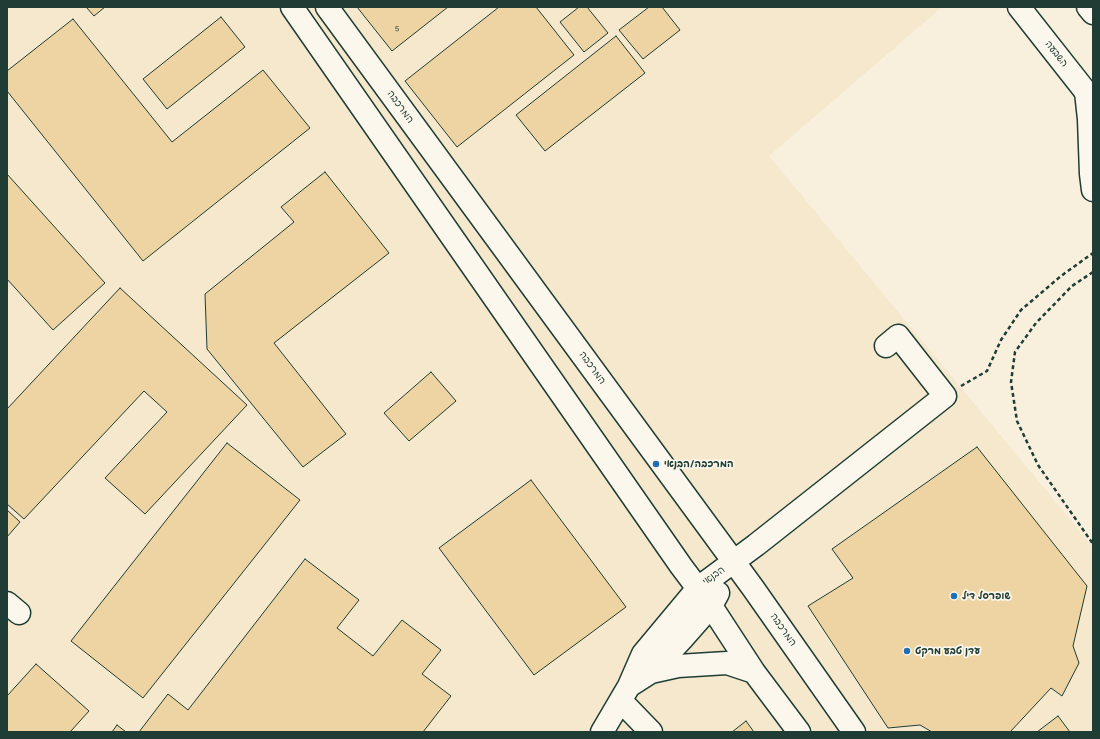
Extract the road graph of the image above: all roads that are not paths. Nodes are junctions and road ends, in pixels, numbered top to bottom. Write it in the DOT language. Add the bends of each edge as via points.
graph roads {
  1 [pos="292,7"];
  2 [pos="327,7"];
  3 [pos="1019,7"];
  4 [pos="1088,7"];
  5 [pos="1093,13"];
  6 [pos="1090,96"];
  7 [pos="1093,190"];
  8 [pos="886,346"];
  9 [pos="718,540"];
  10 [pos="756,545"];
  11 [pos="734,562"];
  12 [pos="681,566"];
  13 [pos="698,588"];
  14 [pos="753,588"];
  15 [pos="712,606"];
  16 [pos="677,612"];
  17 [pos="651,672"];
  18 [pos="754,672"];
  19 [pos="625,693"];
  20 [pos="602,732"];
  21 [pos="651,732"];
  22 [pos="799,732"];
  23 [pos="854,732"];
  1 -- 12 [label="main road"];
  2 -- 9 [label="main road, המרכבה"];
  3 -- 6 [label="main road, השבעה"];
  4 -- 5 [label="main road"];
  6 -- 7 [label="main road"];
  8 -- 10 [label="main road" via="898,336 945,396"];
  9 -- 10 [label="main road"];
  9 -- 11 [label="main road, המרכבה"];
  10 -- 11 [label="main road"];
  10 -- 14 [label="main road"];
  11 -- 13 [label="main road, הבנאי"];
  11 -- 14 [label="main road, המרכבה"];
  11 -- 15 [label="main road, הבנאי"];
  12 -- 13 [label="main road"];
  12 -- 16 [label="main road" via="683,584"];
  13 -- 15 [label="main road"];
  13 -- 16 [label="main road, הבנאי"];
  14 -- 23 [label="main road, המרכבה"];
  15 -- 17 [label="main road, הבנאי"];
  15 -- 18 [label="main road"];
  16 -- 19 [label="main road, הבנאי" via="643,654"];
  17 -- 18 [label="main road" via="678,666 726,662"];
  17 -- 19 [label="main road, הבנאי"];
  18 -- 22 [label="main road"];
  19 -- 20 [label="main road, הבנאי"];
  19 -- 21 [label="main road"];
}
